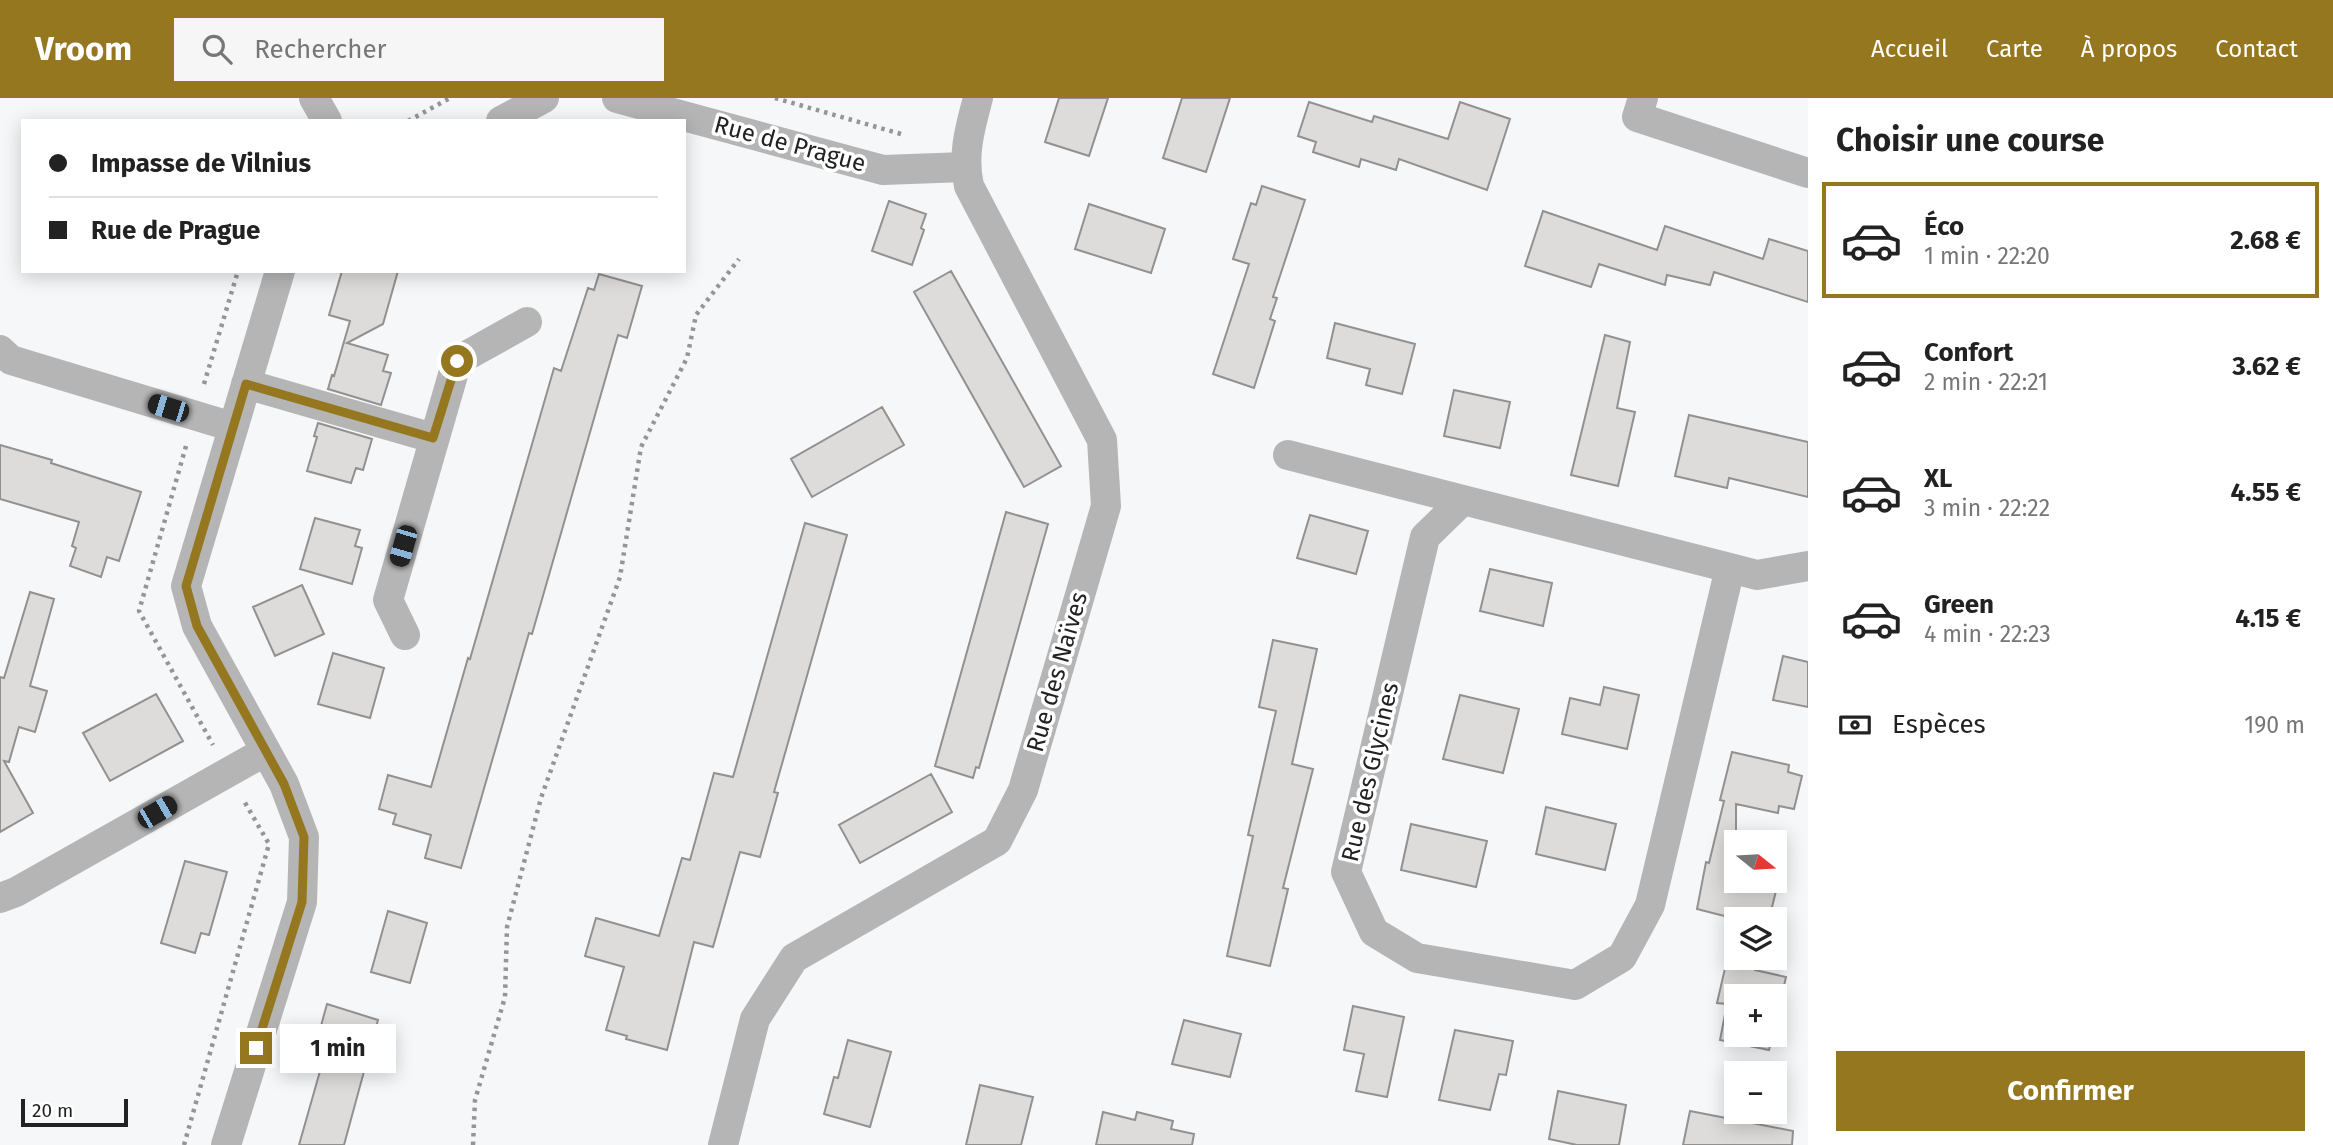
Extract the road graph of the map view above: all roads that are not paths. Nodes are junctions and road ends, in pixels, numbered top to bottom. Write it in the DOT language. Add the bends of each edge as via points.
graph roads {
  1 [pos="314,98"];
  2 [pos="544,98"];
  3 [pos="617,98"];
  4 [pos="978,98"];
  5 [pos="1643,98"];
  6 [pos="326,119"];
  7 [pos="505,119"];
  8 [pos="965,167"];
  9 [pos="1808,173"];
  10 [pos="278,273"];
  11 [pos="527,322"];
  12 [pos="0,350"];
  13 [pos="246,384"];
  14 [pos="233,427"];
  15 [pos="433,438"];
  16 [pos="1288,455"];
  17 [pos="1463,500"];
  18 [pos="1808,566"];
  19 [pos="1730,568"];
  20 [pos="405,635"];
  21 [pos="266,751"];
  22 [pos="0,898"];
  23 [pos="226,1145"];
  24 [pos="723,1145"];
  1 -- 6 [label="street"];
  2 -- 7 [label="street"];
  3 -- 8 [label="street, Rue de Prague" via="883,170"];
  4 -- 8 [label="street, Rue des Naïves"];
  5 -- 9 [label="street" via="1637,117"];
  8 -- 24 [label="street, Rue des Naïves" via="970,186 1102,440 1105,506 1023,790 997,841 794,958 755,1019"];
  10 -- 13 [label="street"];
  11 -- 15 [label="street" via="457,361"];
  12 -- 14 [label="street" via="10,360"];
  13 -- 14 [label="street"];
  13 -- 15 [label="street"];
  14 -- 21 [label="street" via="186,586 197,626"];
  15 -- 20 [label="street" via="388,600"];
  16 -- 17 [label="street"];
  17 -- 19 [label="street"];
  17 -- 19 [label="street, Rue des Glycines" via="1425,537 1346,872 1374,932 1417,958 1575,985 1622,957 1650,905"];
  18 -- 19 [label="street" via="1757,575"];
  21 -- 22 [label="street"];
  21 -- 23 [label="street" via="304,837 302,902"];
}
